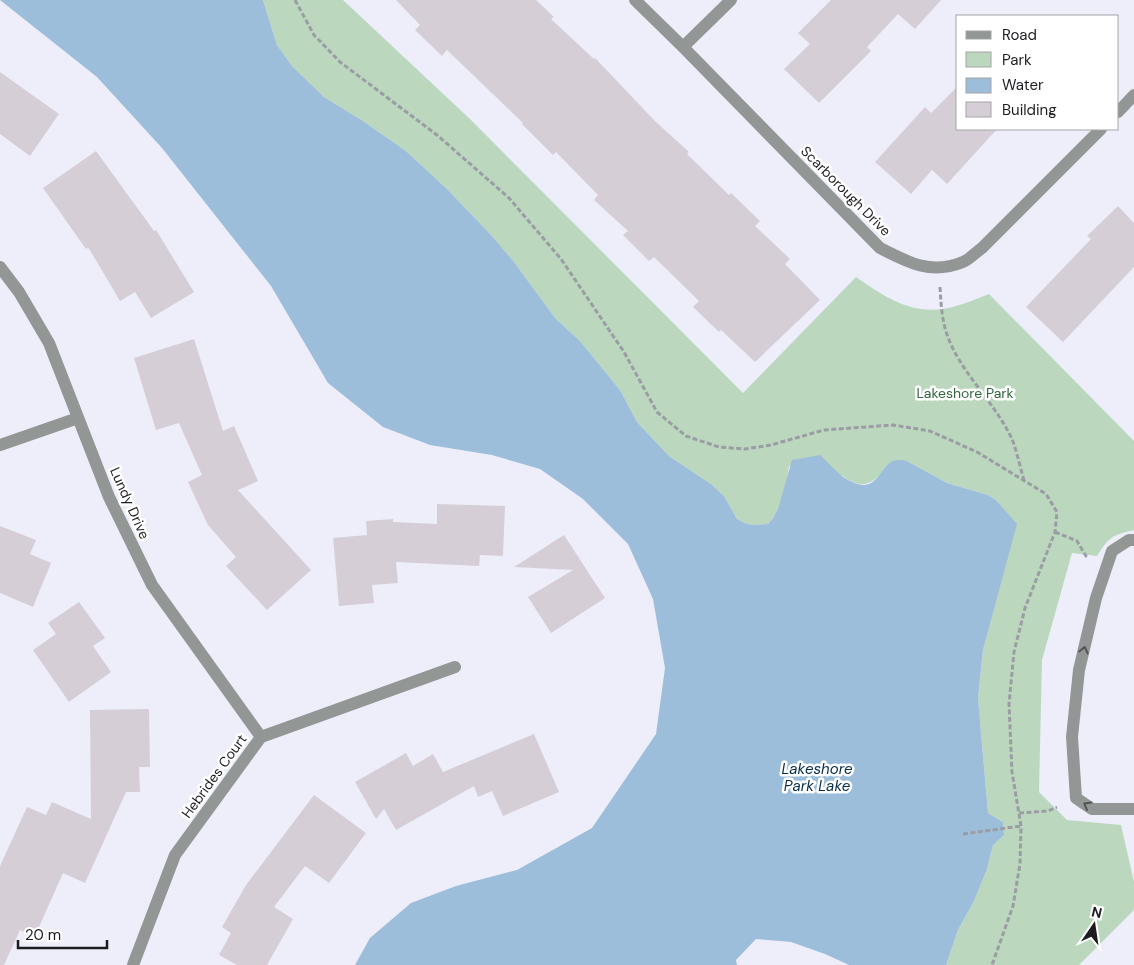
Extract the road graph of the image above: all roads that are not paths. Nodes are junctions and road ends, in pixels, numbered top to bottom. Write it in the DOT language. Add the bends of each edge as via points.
graph roads {
  1 [pos="635,0"];
  2 [pos="731,0"];
  3 [pos="683,47"];
  4 [pos="1134,95"];
  5 [pos="1119,111"];
  6 [pos="1100,130"];
  7 [pos="0,267"];
  8 [pos="78,418"];
  9 [pos="0,446"];
  10 [pos="1134,540"];
  11 [pos="455,667"];
  12 [pos="261,737"];
  13 [pos="1134,809"];
  14 [pos="133,965"];
  1 -- 3 [label="street, Scarborough Drive"];
  2 -- 3 [label="street"];
  3 -- 6 [label="street, Scarborough Drive" via="880,248 910,264 938,268 964,261 982,248"];
  4 -- 5 [label="street"];
  7 -- 8 [label="street, Lundy Drive" via="50,344"];
  8 -- 9 [label="street"];
  8 -- 12 [label="street, Lundy Drive" via="109,497 152,585"];
  13 -- 10 [label="street, one-way" via="1092,809 1076,798 1072,737 1079,670 1096,598 1112,550"];
  11 -- 12 [label="street, Hebrides Court"];
  12 -- 14 [label="street, Hebrides Court" via="175,855"];
}
